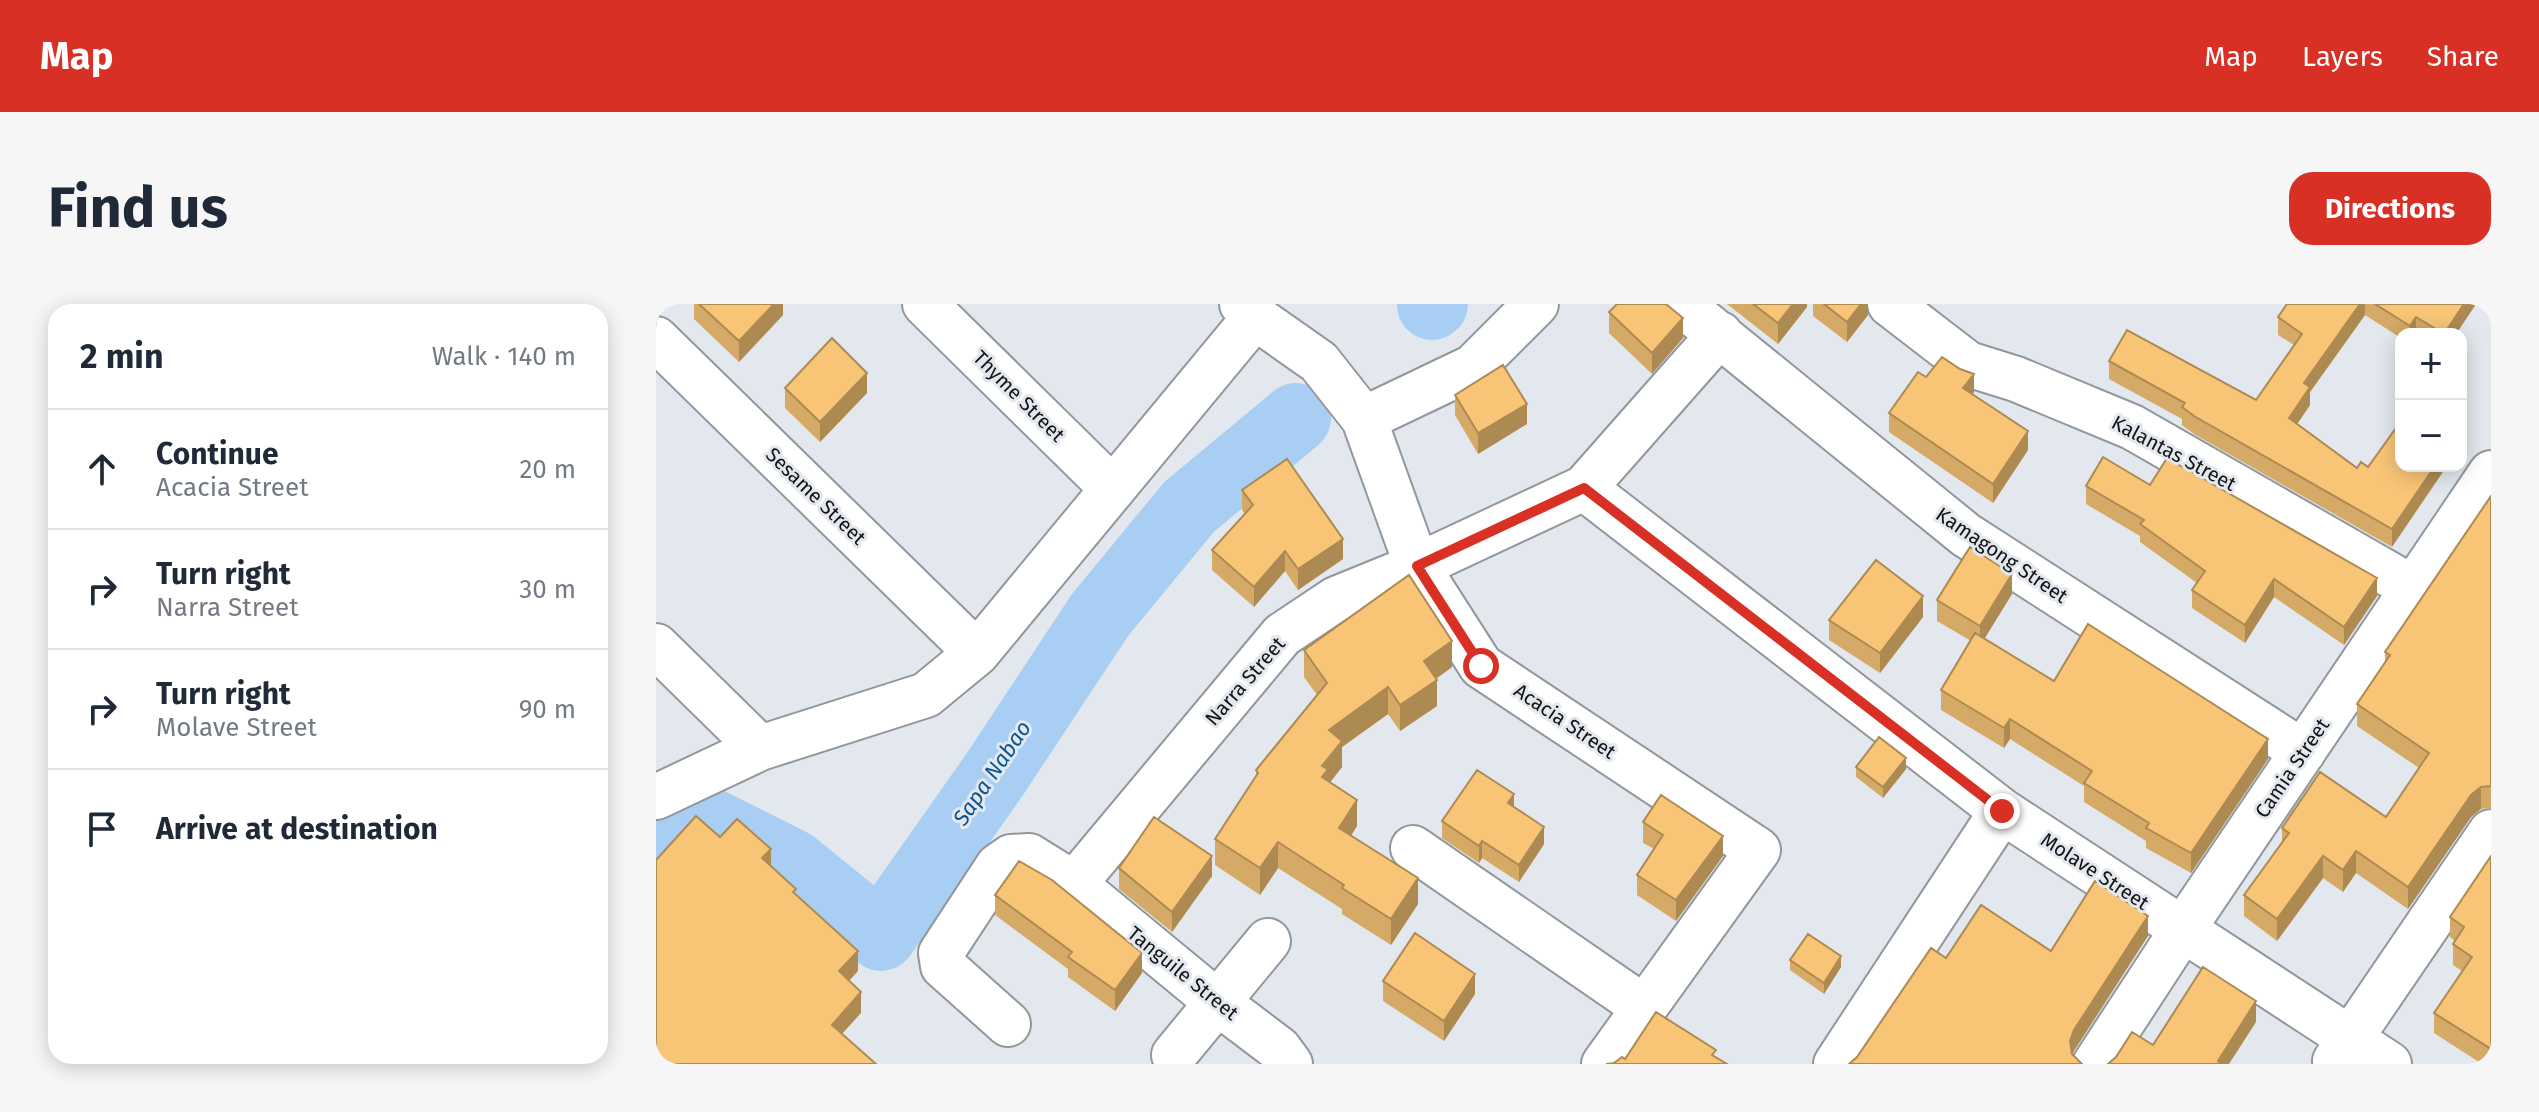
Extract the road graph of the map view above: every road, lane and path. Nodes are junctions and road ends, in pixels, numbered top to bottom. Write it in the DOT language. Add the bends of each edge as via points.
graph roads {
  1 [pos="925,304"];
  2 [pos="1536,304"];
  3 [pos="1681,304"];
  4 [pos="1890,304"];
  5 [pos="1248,310"];
  6 [pos="1720,334"];
  7 [pos="656,339"];
  8 [pos="1364,419"];
  9 [pos="2491,473"];
  10 [pos="1584,488"];
  11 [pos="1113,489"];
  12 [pos="1417,566"];
  13 [pos="2413,588"];
  14 [pos="656,646"];
  15 [pos="977,653"];
  16 [pos="760,748"];
  17 [pos="2303,752"];
  18 [pos="656,797"];
  19 [pos="2002,811"];
  20 [pos="2491,832"];
  21 [pos="1413,848"];
  22 [pos="1074,884"];
  23 [pos="2183,929"];
  24 [pos="1268,941"];
  25 [pos="1217,1002"];
  26 [pos="1645,1008"];
  27 [pos="1008,1024"];
  28 [pos="2342,1051"];
  29 [pos="1174,1055"];
  30 [pos="1290,1064"];
  31 [pos="1604,1064"];
  32 [pos="1836,1064"];
  33 [pos="2095,1064"];
  34 [pos="2389,1064"];
  1 -- 11 [label="street, Thyme Street"];
  2 -- 8 [label="street" via="1473,367"];
  3 -- 6 [label="street, Kamagong Street"];
  4 -- 13 [label="street, Kalantas Street" via="1968,364 2132,427"];
  5 -- 8 [label="street, Acacia Street" via="1319,362"];
  5 -- 11 [label="street"];
  6 -- 10 [label="street, Narra Street"];
  6 -- 17 [label="street, Kamagong Street" via="1966,535"];
  7 -- 15 [label="street, Sesame Street"];
  8 -- 12 [label="street, Acacia Street"];
  9 -- 13 [label="street, Camia Street"];
  10 -- 12 [label="street, Narra Street"];
  10 -- 19 [label="street, Molave Street"];
  11 -- 15 [label="street"];
  12 -- 22 [label="street, Narra Street" via="1336,599 1282,635"];
  12 -- 26 [label="street, Acacia Street" via="1481,666 1758,850"];
  13 -- 17 [label="street, Camia Street"];
  14 -- 16 [label="street"];
  15 -- 16 [label="street" via="926,695"];
  16 -- 18 [label="street"];
  17 -- 23 [label="street, Camia Street"];
  19 -- 23 [label="street, Molave Street"];
  19 -- 32 [label="street"];
  20 -- 28 [label="street"];
  21 -- 26 [label="street"];
  22 -- 25 [label="street, Tanguile Street"];
  22 -- 27 [label="street, Tanguile Street" via="1029,856 1011,857 998,866 941,953 943,966"];
  23 -- 28 [label="street, Molave Street"];
  23 -- 33 [label="street, Camia Street"];
  24 -- 25 [label="street"];
  25 -- 29 [label="street"];
  25 -- 30 [label="street, Tanguile Street" via="1279,1049"];
  26 -- 31 [label="street"];
  28 -- 34 [label="street, Molave Street"];
}
